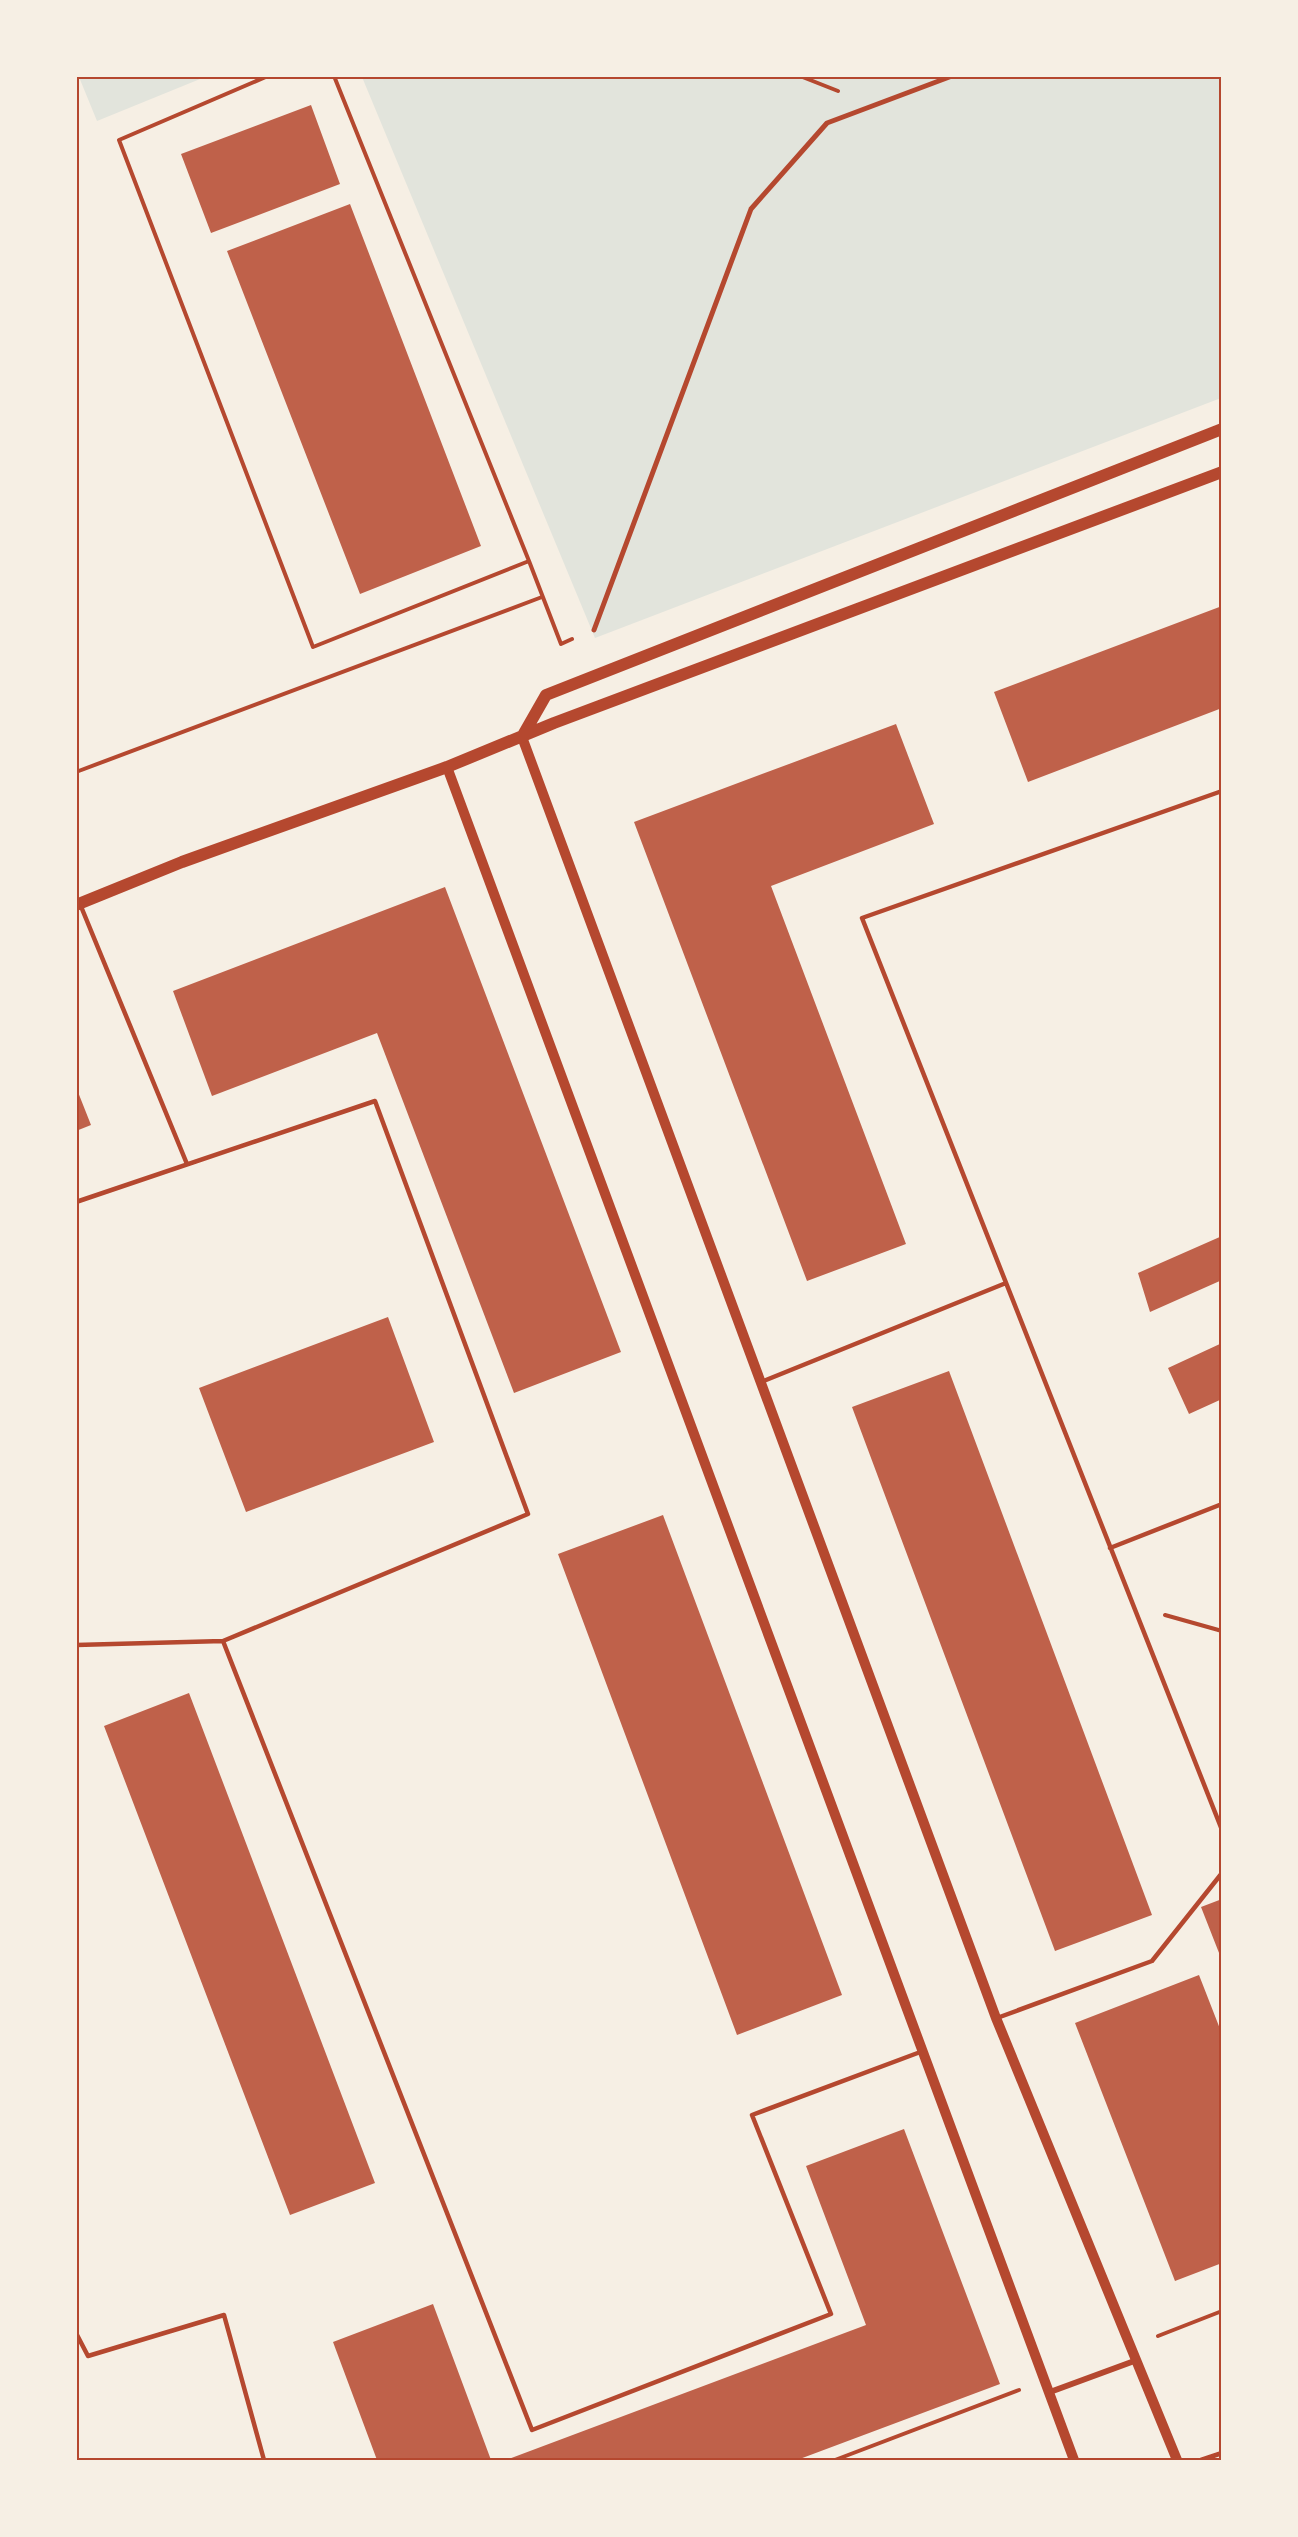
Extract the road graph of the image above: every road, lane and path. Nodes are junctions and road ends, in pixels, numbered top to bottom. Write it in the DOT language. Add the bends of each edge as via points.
graph roads {
  1 [pos="268,76"];
  2 [pos="334,76"];
  3 [pos="952,76"];
  4 [pos="1221,429"];
  5 [pos="1221,472"];
  6 [pos="529,561"];
  7 [pos="542,597"];
  8 [pos="594,630"];
  9 [pos="561,644"];
  10 [pos="522,737"];
  11 [pos="447,766"];
  12 [pos="76,772"];
  13 [pos="1221,791"];
  14 [pos="78,904"];
  15 [pos="187,1164"];
  16 [pos="76,1202"];
  17 [pos="1006,1283"];
  18 [pos="761,1382"];
  19 [pos="1221,1504"];
  20 [pos="1110,1548"];
  21 [pos="1133,1605"];
  22 [pos="1221,1631"];
  23 [pos="223,1641"];
  24 [pos="76,1645"];
  25 [pos="1221,1830"];
  26 [pos="1221,1874"];
  27 [pos="996,2018"];
  28 [pos="923,2051"];
  29 [pos="76,2332"];
  30 [pos="1137,2360"];
  31 [pos="1026,2388"];
  32 [pos="1050,2392"];
  33 [pos="1221,2453"];
  34 [pos="264,2460"];
  35 [pos="835,2460"];
  36 [pos="1074,2460"];
  37 [pos="1177,2460"];
  38 [pos="1201,2460"];
  1 -- 6 [label="path" via="119,140 313,647"];
  2 -- 6 [label="path"];
  3 -- 8 [label="street" via="827,123 752,209"];
  4 -- 10 [label="main road" via="546,695"];
  5 -- 10 [label="main road"];
  6 -- 7 [label="path"];
  7 -- 9 [label="path"];
  7 -- 12 [label="path"];
  10 -- 11 [label="main road"];
  10 -- 18 [label="street"];
  11 -- 14 [label="main road"];
  11 -- 28 [label="street"];
  13 -- 17 [label="lane" via="862,918"];
  14 -- 15 [label="lane"];
  15 -- 16 [label="lane"];
  15 -- 23 [label="lane" via="375,1101 528,1514"];
  17 -- 18 [label="lane"];
  17 -- 20 [label="lane"];
  18 -- 27 [label="street"];
  19 -- 20 [label="lane"];
  20 -- 21 [label="lane"];
  21 -- 22 [label="path"];
  21 -- 25 [label="lane"];
  23 -- 24 [label="lane"];
  23 -- 28 [label="lane" via="532,2430 831,2314 752,2115"];
  26 -- 27 [label="lane" via="1152,1961"];
  27 -- 30 [label="street"];
  28 -- 32 [label="street"];
  29 -- 34 [label="lane" via="88,2356 224,2314"];
  30 -- 32 [label="street"];
  30 -- 37 [label="street"];
  31 -- 35 [label="path"];
  32 -- 36 [label="street"];
  33 -- 38 [label="street"];
}
